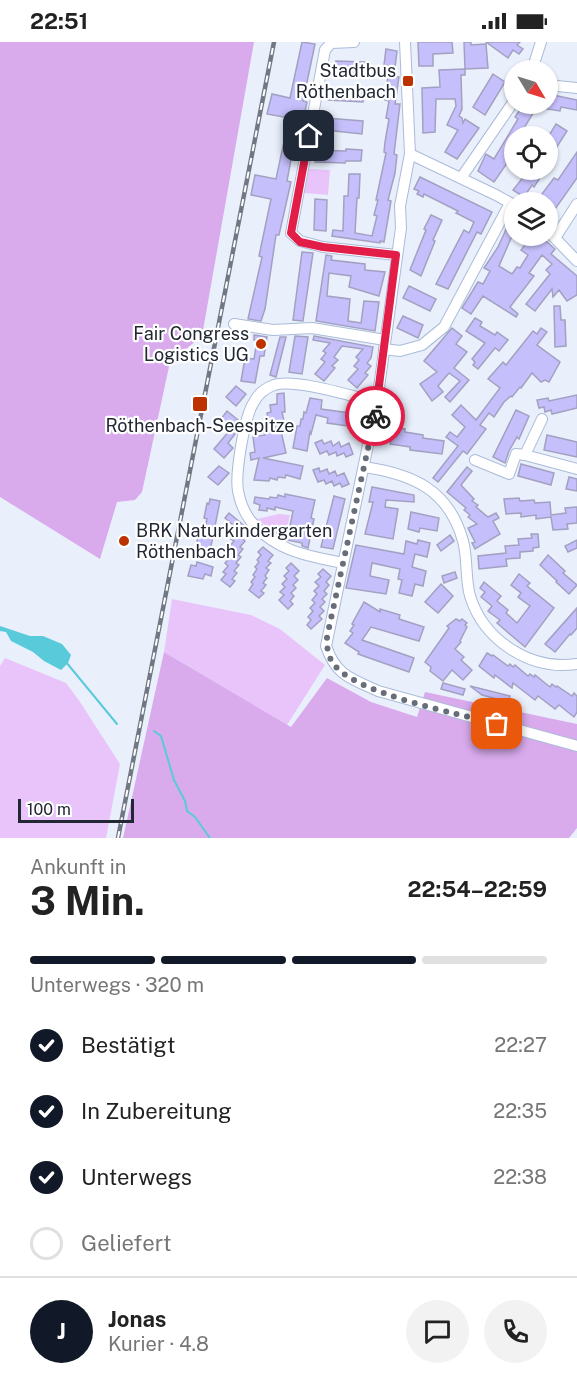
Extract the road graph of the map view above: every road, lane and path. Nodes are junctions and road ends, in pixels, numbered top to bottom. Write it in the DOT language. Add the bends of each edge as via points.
graph roads {
  1 [pos="354,42"];
  2 [pos="405,42"];
  3 [pos="542,42"];
  4 [pos="536,60"];
  5 [pos="558,86"];
  6 [pos="577,88"];
  7 [pos="505,114"];
  8 [pos="410,154"];
  9 [pos="460,178"];
  10 [pos="504,200"];
  11 [pos="577,204"];
  12 [pos="504,218"];
  13 [pos="558,226"];
  14 [pos="558,241"];
  15 [pos="396,255"];
  16 [pos="577,261"];
  17 [pos="234,324"];
  18 [pos="385,345"];
  19 [pos="377,402"];
  20 [pos="542,419"];
  21 [pos="525,455"];
  22 [pos="475,460"];
  23 [pos="364,467"];
  24 [pos="577,469"];
  25 [pos="343,562"];
  26 [pos="577,664"];
  27 [pos="577,746"];
  1 -- 15 [label="street" via="331,43 325,50 291,233 300,242 323,247"];
  2 -- 8 [label="street"];
  3 -- 4 [label="street"];
  5 -- 6 [label="street"];
  7 -- 9 [label="street"];
  8 -- 9 [label="street"];
  8 -- 15 [label="street"];
  9 -- 10 [label="street"];
  11 -- 13 [label="street"];
  12 -- 18 [label="street" via="444,327 422,345 400,351"];
  14 -- 16 [label="street"];
  15 -- 18 [label="street"];
  17 -- 18 [label="street" via="273,330 313,328"];
  18 -- 19 [label="street"];
  19 -- 23 [label="street"];
  19 -- 25 [label="street" via="280,384 259,395 248,416 238,490 250,520 280,546"];
  20 -- 21 [label="street"];
  21 -- 22 [label="street" via="516,454 509,474"];
  21 -- 24 [label="street"];
  23 -- 25 [label="street"];
  23 -- 26 [label="street" via="403,475 424,485 448,508 464,543 470,594 476,610 500,641 533,660"];
  25 -- 27 [label="street" via="326,646 331,661 348,677 378,691"];
}
